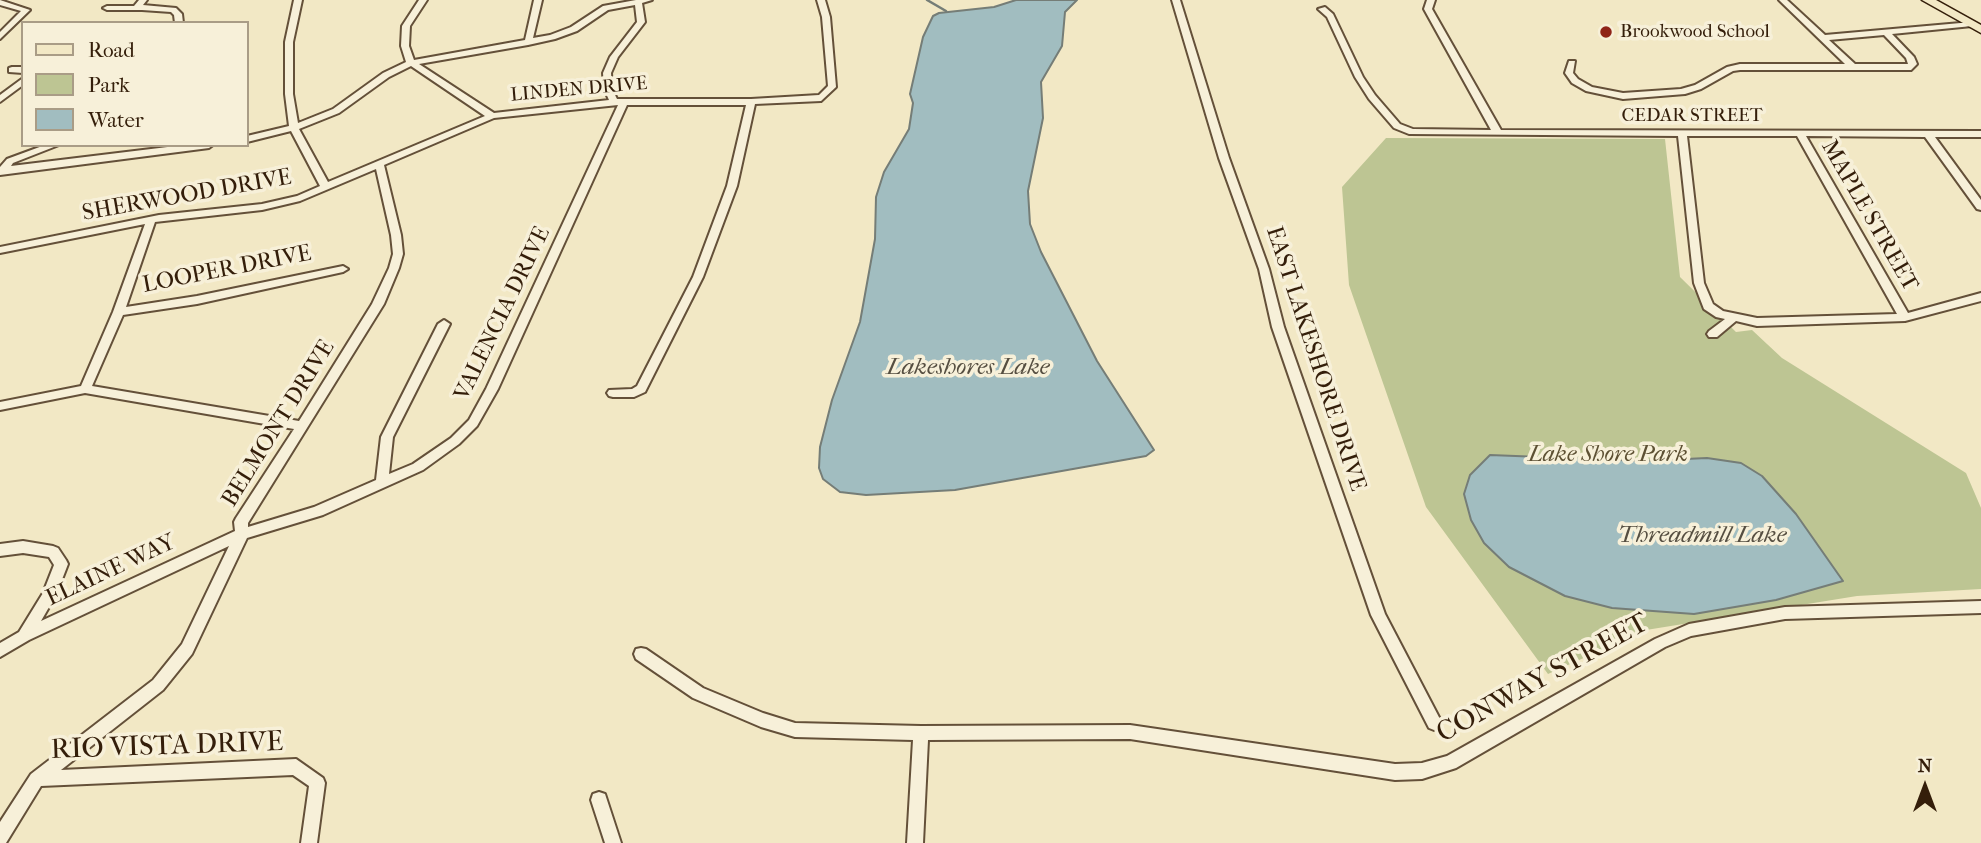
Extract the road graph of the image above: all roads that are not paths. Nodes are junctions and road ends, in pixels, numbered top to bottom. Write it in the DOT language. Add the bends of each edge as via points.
graph roads {
  1 [pos="298,0"];
  2 [pos="424,0"];
  3 [pos="538,0"];
  4 [pos="821,0"];
  5 [pos="1176,0"];
  6 [pos="1431,0"];
  7 [pos="1783,0"];
  8 [pos="1928,0"];
  9 [pos="643,1"];
  10 [pos="0,2"];
  11 [pos="141,4"];
  12 [pos="107,8"];
  13 [pos="1322,9"];
  14 [pos="179,21"];
  15 [pos="1977,27"];
  16 [pos="1887,33"];
  17 [pos="0,37"];
  18 [pos="1824,38"];
  19 [pos="528,43"];
  20 [pos="411,63"];
  21 [pos="1572,63"];
  22 [pos="1854,68"];
  23 [pos="12,70"];
  24 [pos="21,70"];
  25 [pos="21,83"];
  26 [pos="0,99"];
  27 [pos="619,102"];
  28 [pos="751,102"];
  29 [pos="492,116"];
  30 [pos="294,128"];
  31 [pos="1498,132"];
  32 [pos="1682,133"];
  33 [pos="1800,134"];
  34 [pos="1928,134"];
  35 [pos="1981,134"];
  36 [pos="248,139"];
  37 [pos="50,147"];
  38 [pos="189,147"];
  39 [pos="379,163"];
  40 [pos="4,166"];
  41 [pos="326,187"];
  42 [pos="1981,207"];
  43 [pos="151,219"];
  44 [pos="0,250"];
  45 [pos="343,269"];
  46 [pos="1981,297"];
  47 [pos="120,312"];
  48 [pos="1905,317"];
  49 [pos="1732,319"];
  50 [pos="444,324"];
  51 [pos="1713,334"];
  52 [pos="85,389"];
  53 [pos="613,393"];
  54 [pos="0,406"];
  55 [pos="303,426"];
  56 [pos="382,483"];
  57 [pos="242,534"];
  58 [pos="0,550"];
  59 [pos="1981,607"];
  60 [pos="24,636"];
  61 [pos="0,651"];
  62 [pos="641,654"];
  63 [pos="1434,723"];
  64 [pos="921,733"];
  65 [pos="37,779"];
  66 [pos="598,800"];
  67 [pos="0,837"];
  68 [pos="309,843"];
  69 [pos="613,843"];
  70 [pos="915,843"];
  1 -- 30 [label="street" via="289,42"];
  2 -- 20 [label="street" via="406,26 405,46"];
  3 -- 19 [label="street"];
  4 -- 28 [label="street, LINDEN DRIVE" via="832,87 821,98"];
  5 -- 63 [label="street, EAST LAKESHORE DRIVE" via="1224,158 1264,269 1278,327 1378,615"];
  6 -- 31 [label="street" via="1427,9"];
  7 -- 18 [label="street"];
  8 -- 15 [label="main road"];
  9 -- 19 [label="street" via="606,8 574,29"];
  9 -- 27 [label="street" via="641,22 607,73 608,89"];
  10 -- 17 [label="street" via="26,10"];
  11 -- 12 [label="street"];
  11 -- 14 [label="street" via="173,10"];
  13 -- 31 [label="street, CEDAR STREET" via="1330,16 1363,85 1402,130"];
  15 -- 16 [label="street"];
  16 -- 18 [label="street"];
  16 -- 22 [label="street" via="1910,57 1911,67"];
  18 -- 22 [label="street"];
  19 -- 20 [label="street"];
  20 -- 29 [label="street, LINDEN DRIVE"];
  20 -- 30 [label="street" via="336,111"];
  21 -- 22 [label="street" via="1569,73 1575,82 1623,96 1682,92 1740,67"];
  23 -- 24 [label="street"];
  25 -- 26 [label="street"];
  27 -- 28 [label="street, LINDEN DRIVE"];
  27 -- 29 [label="street, LINDEN DRIVE"];
  27 -- 56 [label="street, VALENCIA DRIVE" via="524,323 472,422 455,441 418,467"];
  28 -- 53 [label="street" via="732,186 698,277 641,389"];
  29 -- 39 [label="street, SHERWOOD DRIVE"];
  30 -- 36 [label="street"];
  30 -- 41 [label="street"];
  31 -- 32 [label="street, CEDAR STREET"];
  32 -- 33 [label="street, CEDAR STREET"];
  32 -- 49 [label="street" via="1699,283 1708,306"];
  33 -- 34 [label="street, CEDAR STREET"];
  33 -- 48 [label="street, MAPLE STREET"];
  34 -- 35 [label="street, CEDAR STREET"];
  34 -- 42 [label="street"];
  37 -- 40 [label="street"];
  38 -- 40 [label="street"];
  39 -- 41 [label="street, SHERWOOD DRIVE"];
  39 -- 55 [label="street, BELMONT DRIVE" via="398,254 377,304"];
  41 -- 43 [label="street, SHERWOOD DRIVE" via="262,207"];
  43 -- 44 [label="street, SHERWOOD DRIVE"];
  43 -- 47 [label="street"];
  45 -- 47 [label="street, LOOPER DRIVE"];
  46 -- 48 [label="street"];
  47 -- 52 [label="street"];
  48 -- 49 [label="street"];
  49 -- 51 [label="street"];
  50 -- 56 [label="street" via="387,437"];
  52 -- 54 [label="street"];
  52 -- 55 [label="street"];
  55 -- 57 [label="street, BELMONT DRIVE" via="241,522"];
  56 -- 57 [label="street, VALENCIA DRIVE" via="318,511"];
  57 -- 60 [label="street, ELAINE WAY"];
  57 -- 65 [label="street, BELMONT DRIVE" via="187,649 158,685"];
  58 -- 60 [label="street" via="23,547 53,552 61,565"];
  59 -- 64 [label="street, CONWAY STREET" via="1785,613 1689,631 1660,643 1450,763 1422,771 1395,772 1130,732"];
  60 -- 61 [label="street, ELAINE WAY"];
  62 -- 64 [label="street, CONWAY STREET" via="698,693 795,730"];
  64 -- 70 [label="street"];
  65 -- 67 [label="street, BELMONT DRIVE"];
  65 -- 68 [label="street, RIO VISTA DRIVE" via="296,767 317,783"];
  66 -- 69 [label="street"];
}
